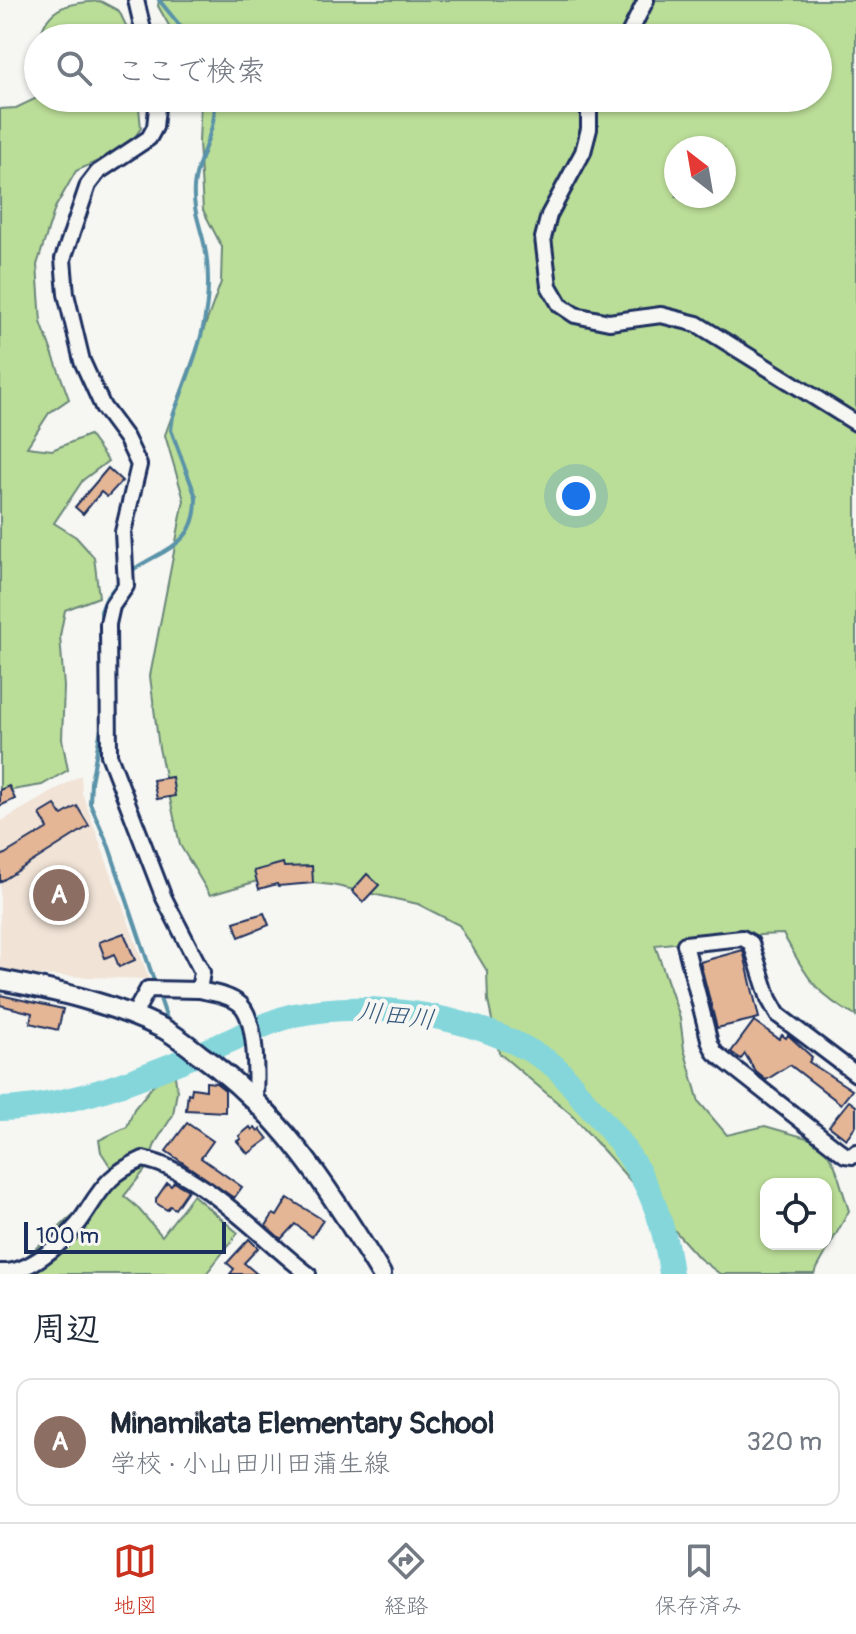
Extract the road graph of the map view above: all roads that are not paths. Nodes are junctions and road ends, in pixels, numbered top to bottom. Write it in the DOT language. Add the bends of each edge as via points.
graph roads {
  1 [pos="136,0"];
  2 [pos="646,0"];
  3 [pos="142,24"];
  4 [pos="634,24"];
  5 [pos="157,112"];
  6 [pos="589,112"];
  7 [pos="856,423"];
  8 [pos="0,980"];
  9 [pos="199,990"];
  10 [pos="133,1016"];
  11 [pos="856,1074"];
  12 [pos="255,1098"];
  13 [pos="856,1152"];
  14 [pos="0,1272"];
  15 [pos="308,1274"];
  16 [pos="381,1274"];
  1 -- 3 [label="street"];
  2 -- 4 [label="street"];
  5 -- 9 [label="street" via="149,138 98,172 88,185 63,259 82,361 139,465 123,532 126,586 112,606 108,624 109,755 164,898 202,972"];
  6 -- 7 [label="street" via="583,152 549,215 543,238 549,286 560,305 575,315 609,322 661,315 697,324"];
  8 -- 10 [label="main road" via="78,995"];
  9 -- 10 [label="street" via="148,989"];
  9 -- 12 [label="street" via="238,1002 245,1011 257,1058"];
  10 -- 12 [label="main road" via="168,1031"];
  11 -- 13 [label="street" via="778,1015 751,943 742,938 685,944 715,1053 845,1155"];
  12 -- 16 [label="main road" via="340,1208"];
  14 -- 15 [label="street" via="11,1274 54,1249 112,1178 143,1159 210,1192"];
}
